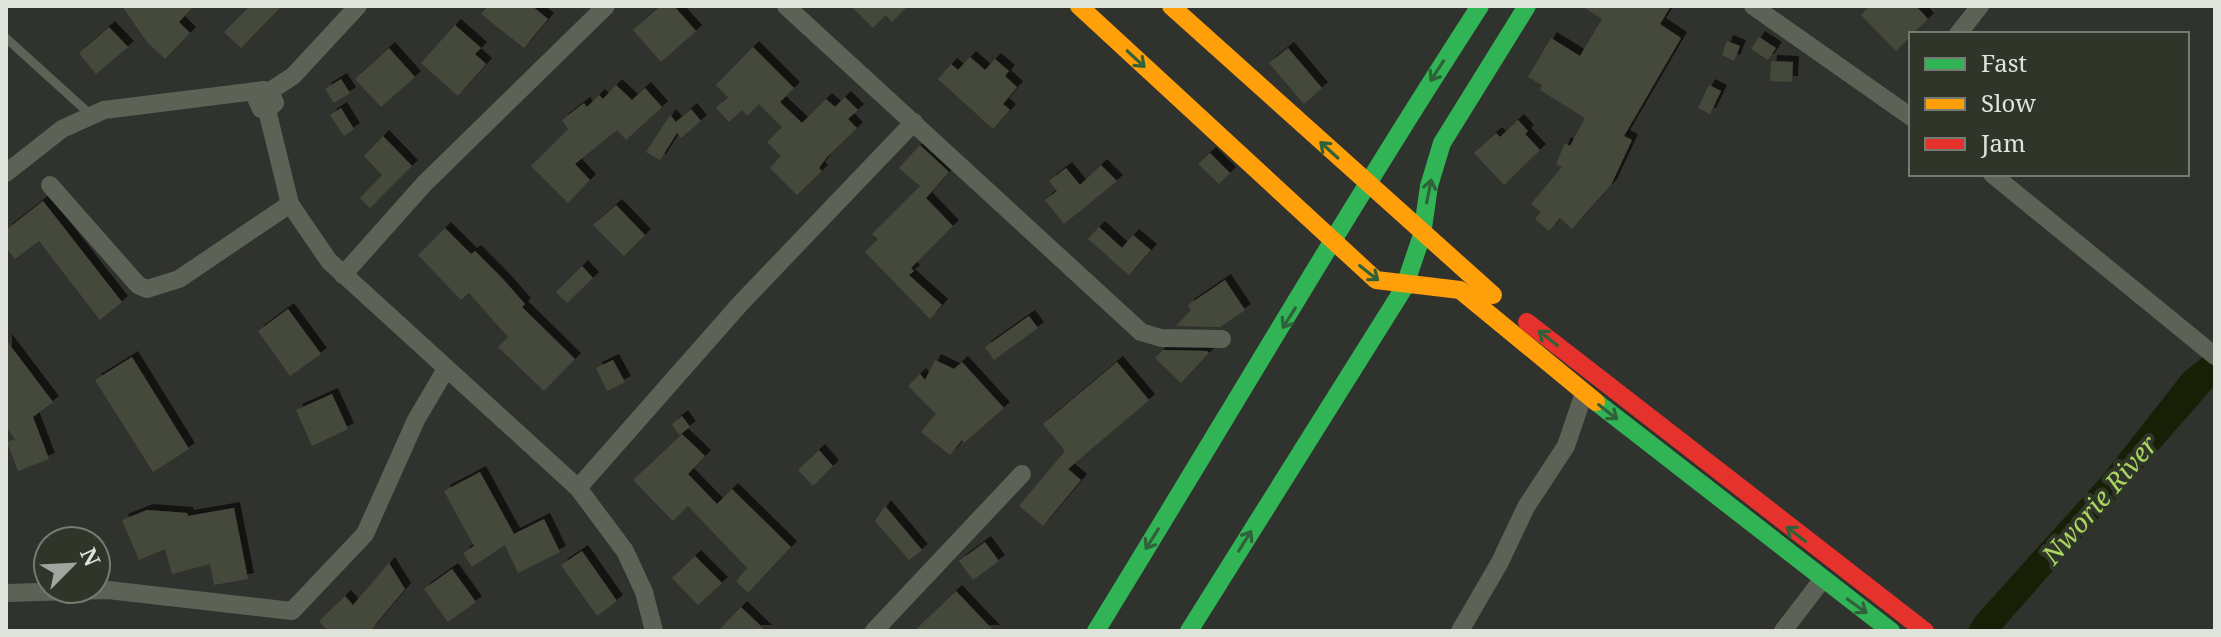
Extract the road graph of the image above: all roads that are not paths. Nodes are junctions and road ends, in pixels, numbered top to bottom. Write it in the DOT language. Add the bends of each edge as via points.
graph roads {
  1 [pos="358,6"];
  2 [pos="606,6"];
  3 [pos="786,6"];
  4 [pos="1079,6"];
  5 [pos="1171,6"];
  6 [pos="1480,6"];
  7 [pos="1527,6"];
  8 [pos="1753,6"];
  9 [pos="1980,6"];
  10 [pos="1960,32"];
  11 [pos="6,38"];
  12 [pos="267,99"];
  13 [pos="1905,113"];
  14 [pos="92,116"];
  15 [pos="914,122"];
  16 [pos="6,173"];
  17 [pos="1994,176"];
  18 [pos="50,185"];
  19 [pos="1369,186"];
  20 [pos="290,204"];
  21 [pos="1422,235"];
  22 [pos="1334,243"];
  23 [pos="343,275"];
  24 [pos="1404,288"];
  25 [pos="1222,339"];
  26 [pos="2212,353"];
  27 [pos="446,369"];
  28 [pos="1584,393"];
  29 [pos="1022,474"];
  30 [pos="578,488"];
  31 [pos="1822,580"];
  32 [pos="6,593"];
  33 [pos="654,631"];
  34 [pos="874,631"];
  35 [pos="1096,631"];
  36 [pos="1189,631"];
  37 [pos="1460,631"];
  38 [pos="1783,631"];
  39 [pos="1891,631"];
  40 [pos="1925,631"];
  1 -- 12 [label="street"];
  2 -- 23 [label="street" via="424,184"];
  3 -- 15 [label="street"];
  4 -- 22 [label="street, one-way"];
  19 -- 5 [label="street, one-way"];
  6 -- 19 [label="street, one-way"];
  21 -- 7 [label="street, one-way" via="1442,143"];
  8 -- 13 [label="street"];
  9 -- 10 [label="street"];
  11 -- 14 [label="lane"];
  12 -- 14 [label="street" via="220,95 149,102"];
  12 -- 20 [label="street"];
  14 -- 16 [label="street" via="62,129"];
  15 -- 25 [label="street" via="1141,332 1161,338"];
  15 -- 30 [label="street" via="740,304"];
  17 -- 26 [label="street"];
  18 -- 20 [label="street" via="147,289 179,279"];
  19 -- 21 [label="street"];
  19 -- 22 [label="street"];
  20 -- 23 [label="street"];
  21 -- 24 [label="street"];
  40 -- 21 [label="street, one-way"];
  22 -- 24 [label="street, one-way" via="1376,280"];
  22 -- 35 [label="street, one-way"];
  23 -- 27 [label="street"];
  24 -- 28 [label="street" via="1434,285 1460,290"];
  36 -- 24 [label="street, one-way"];
  27 -- 30 [label="street"];
  27 -- 32 [label="street" via="416,420 365,534 292,611 108,590"];
  28 -- 31 [label="street, one-way"];
  28 -- 37 [label="street" via="1566,446 1526,507"];
  29 -- 34 [label="street"];
  30 -- 33 [label="street" via="625,551"];
  31 -- 38 [label="street"];
  31 -- 39 [label="street, one-way"];
}
